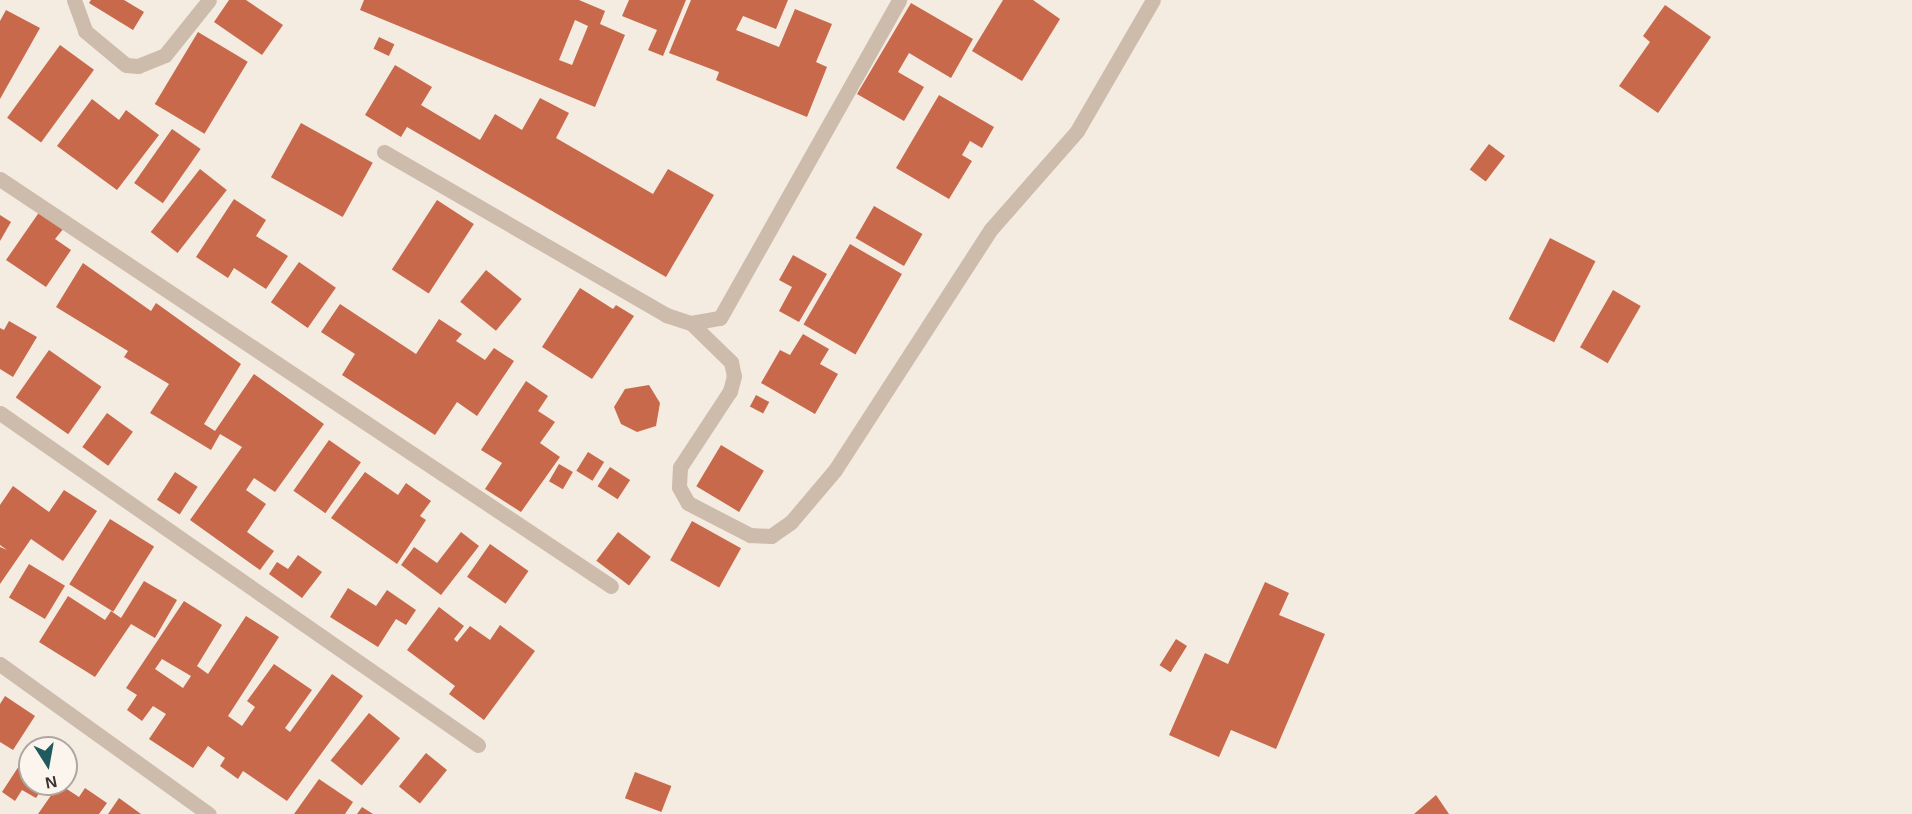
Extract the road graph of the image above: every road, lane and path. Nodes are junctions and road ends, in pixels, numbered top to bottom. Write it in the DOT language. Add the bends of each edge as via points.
graph roads {
  1 [pos="74,0"];
  2 [pos="209,0"];
  3 [pos="1153,0"];
  4 [pos="897,1"];
  5 [pos="384,152"];
  6 [pos="0,178"];
  7 [pos="691,323"];
  8 [pos="0,414"];
  9 [pos="611,586"];
  10 [pos="0,664"];
  11 [pos="478,746"];
  12 [pos="209,814"];
  1 -- 2 [label="street" via="85,31 126,64 138,66 165,55"];
  3 -- 7 [label="street" via="1077,131 991,229 835,470 791,522 771,536 750,535 688,503 679,487 680,467 730,391 734,376 731,362"];
  4 -- 7 [label="street" via="729,306 720,318"];
  5 -- 7 [label="street" via="666,315"];
  6 -- 9 [label="street"];
  8 -- 11 [label="street"];
  10 -- 12 [label="street"];
}
